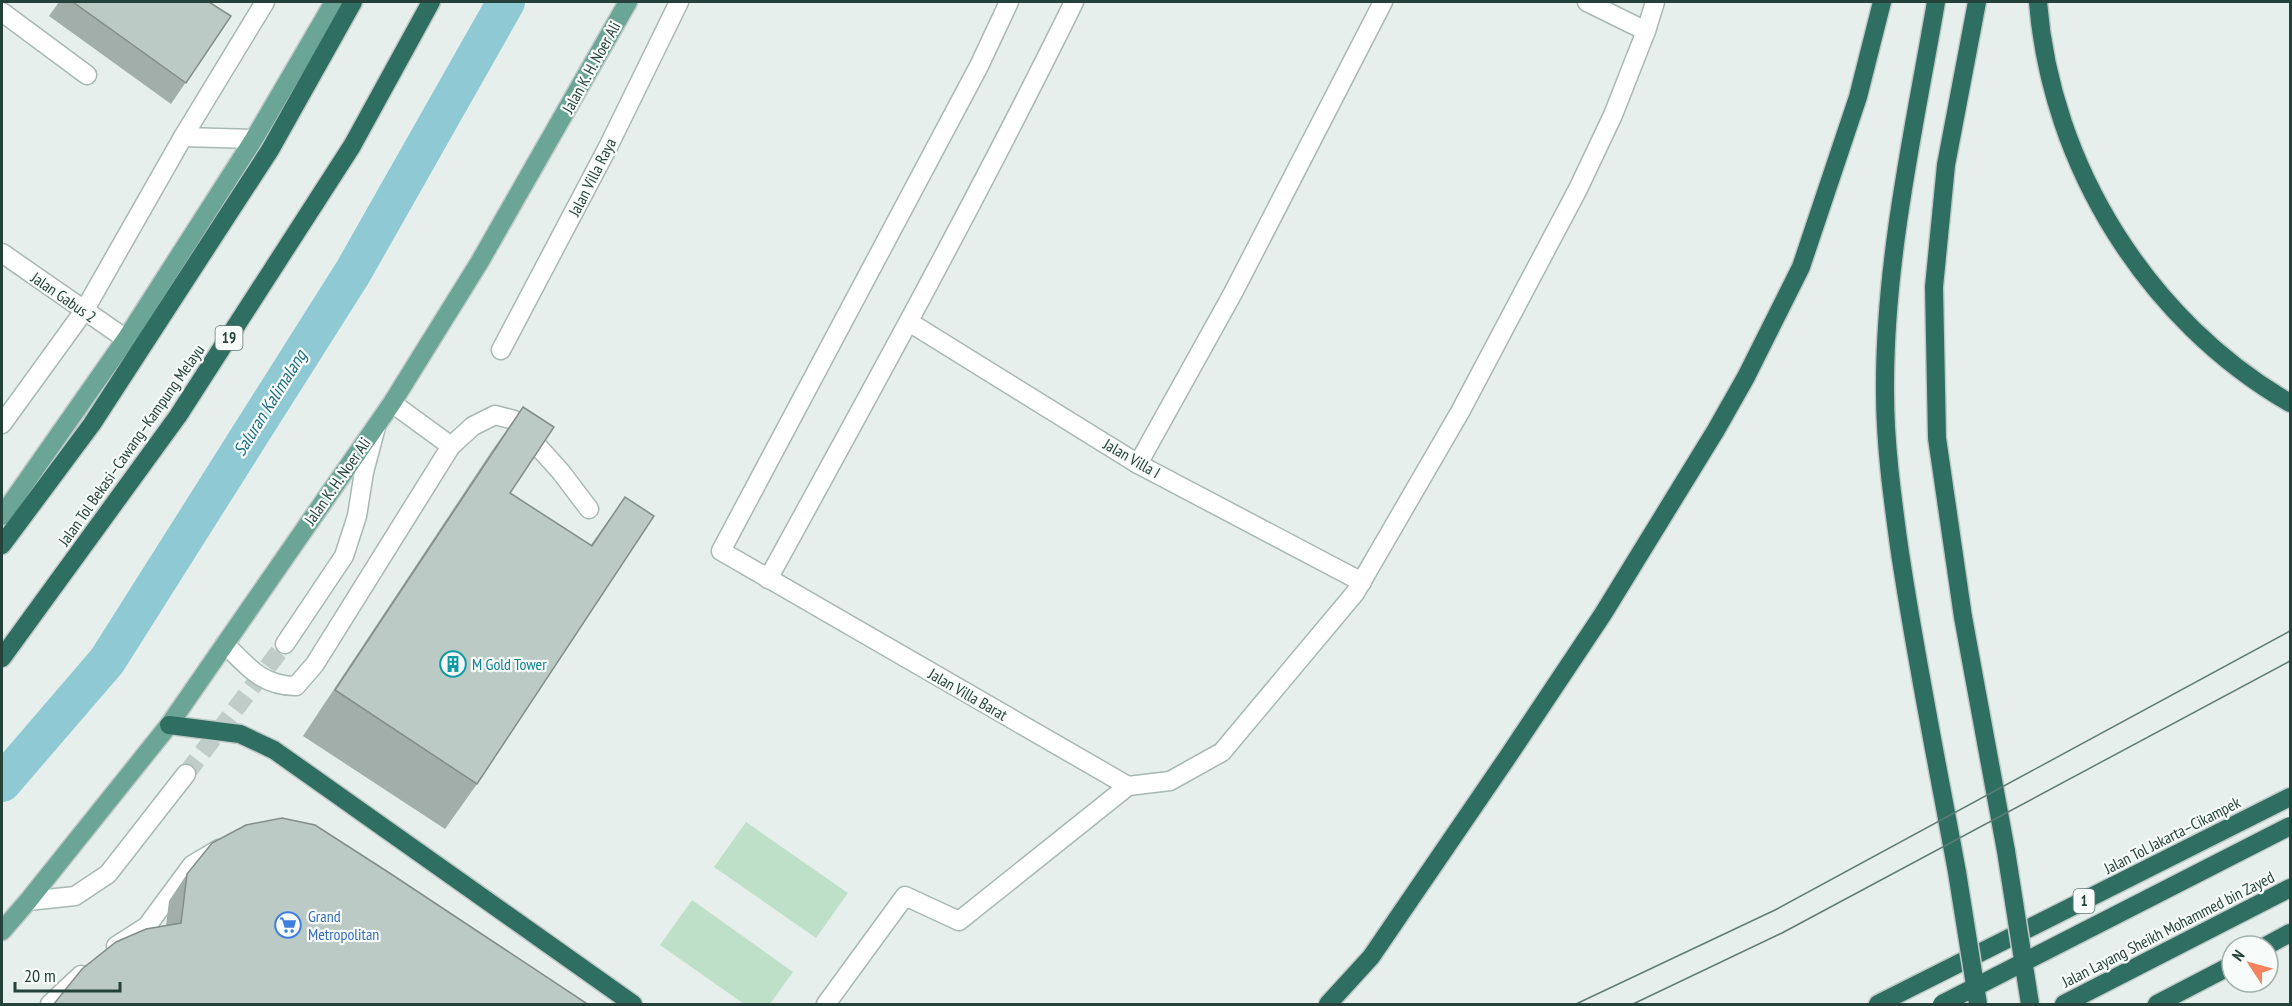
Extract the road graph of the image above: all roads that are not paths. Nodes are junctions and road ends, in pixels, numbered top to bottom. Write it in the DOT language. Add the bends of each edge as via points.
graph roads {
  1 [pos="265,2"];
  2 [pos="334,2"];
  3 [pos="353,2"];
  4 [pos="431,2"];
  5 [pos="627,2"];
  6 [pos="679,2"];
  7 [pos="1009,2"];
  8 [pos="1074,2"];
  9 [pos="1383,2"];
  10 [pos="1587,2"];
  11 [pos="1655,2"];
  12 [pos="1882,2"];
  13 [pos="1936,2"];
  14 [pos="1977,2"];
  15 [pos="2038,2"];
  16 [pos="2,12"];
  17 [pos="1646,31"];
  18 [pos="87,75"];
  19 [pos="183,136"];
  20 [pos="254,139"];
  21 [pos="2,253"];
  22 [pos="84,311"];
  23 [pos="909,322"];
  24 [pos="126,339"];
  25 [pos="501,350"];
  26 [pos="392,403"];
  27 [pos="2290,403"];
  28 [pos="378,422"];
  29 [pos="2,424"];
  30 [pos="451,446"];
  31 [pos="1138,464"];
  32 [pos="589,508"];
  33 [pos="2,516"];
  34 [pos="2,545"];
  35 [pos="768,579"];
  36 [pos="1362,582"];
  37 [pos="225,644"];
  38 [pos="285,644"];
  39 [pos="2,658"];
  40 [pos="169,725"];
  41 [pos="186,774"];
  42 [pos="1128,786"];
  43 [pos="2290,797"];
  44 [pos="2290,826"];
  45 [pos="232,841"];
  46 [pos="2290,888"];
  47 [pos="28,901"];
  48 [pos="2,931"];
  49 [pos="2220,971"];
  50 [pos="50,1005"];
  51 [pos="633,1005"];
  52 [pos="826,1005"];
  53 [pos="1328,1005"];
  54 [pos="1878,1005"];
  55 [pos="1942,1005"];
  56 [pos="1978,1005"];
  57 [pos="2031,1005"];
  58 [pos="2064,1005"];
  59 [pos="2157,1005"];
  1 -- 19 [label="street"];
  2 -- 20 [label="main road"];
  3 -- 34 [label="highway" via="270,150 92,424"];
  4 -- 39 [label="highway, Jalan Tol Bekasi–Cawang–Kampung Melayu / 19" via="352,146 178,416"];
  5 -- 26 [label="main road, Jalan K. H. Noer Ali" via="479,263"];
  6 -- 25 [label="street, Jalan Villa Raya"];
  7 -- 35 [label="street, Jalan Villa Barat" via="979,66 721,551"];
  8 -- 23 [label="street"];
  9 -- 31 [label="street" via="1233,293"];
  10 -- 17 [label="street"];
  11 -- 17 [label="street"];
  12 -- 53 [label="highway" via="1858,97 1801,267 1746,377 1603,614 1514,749 1371,957"];
  13 -- 56 [label="highway, bridge" via="1893,268 1884,393 1893,503 1907,597"];
  14 -- 57 [label="highway, bridge" via="1946,165 1934,287 1936,438"];
  15 -- 27 [label="highway" via="2054,93 2068,136 2087,183 2126,250 2176,314 2206,343 2262,387"];
  16 -- 18 [label="street"];
  17 -- 36 [label="street" via="1573,199 1460,412"];
  19 -- 20 [label="street"];
  19 -- 22 [label="street"];
  20 -- 24 [label="main road"];
  21 -- 22 [label="street, Jalan Gabus 2"];
  22 -- 24 [label="street, Jalan Gabus 2"];
  22 -- 29 [label="street"];
  23 -- 31 [label="street, Jalan Villa I"];
  23 -- 35 [label="street"];
  24 -- 33 [label="main road"];
  26 -- 28 [label="main road, Jalan K. H. Noer Ali"];
  26 -- 30 [label="street"];
  28 -- 37 [label="main road, Jalan K. H. Noer Ali"];
  28 -- 38 [label="street" via="344,556"];
  30 -- 32 [label="street" via="472,426 495,415 514,420"];
  30 -- 37 [label="street" via="315,664 296,686 278,686 252,671"];
  31 -- 36 [label="street, Jalan Villa I"];
  35 -- 42 [label="street, Jalan Villa Barat"];
  36 -- 42 [label="street" via="1222,752 1170,781"];
  37 -- 40 [label="main road, Jalan K. H. Noer Ali"];
  40 -- 47 [label="main road, Jalan K. H. Noer Ali"];
  40 -- 51 [label="highway" via="240,734 274,750"];
  41 -- 47 [label="street" via="108,874 75,896"];
  42 -- 52 [label="street" via="959,921 905,896"];
  43 -- 54 [label="highway, Jalan Tol Jakarta–Cikampek / 1"];
  44 -- 55 [label="highway, 1, bridge"];
  45 -- 50 [label="street" via="192,865 147,926 100,957"];
  46 -- 58 [label="highway, Jalan Layang Sheikh Mohammed bin Zayed"];
  47 -- 48 [label="main road, Jalan K. H. Noer Ali"];
  49 -- 59 [label="highway"];
}
